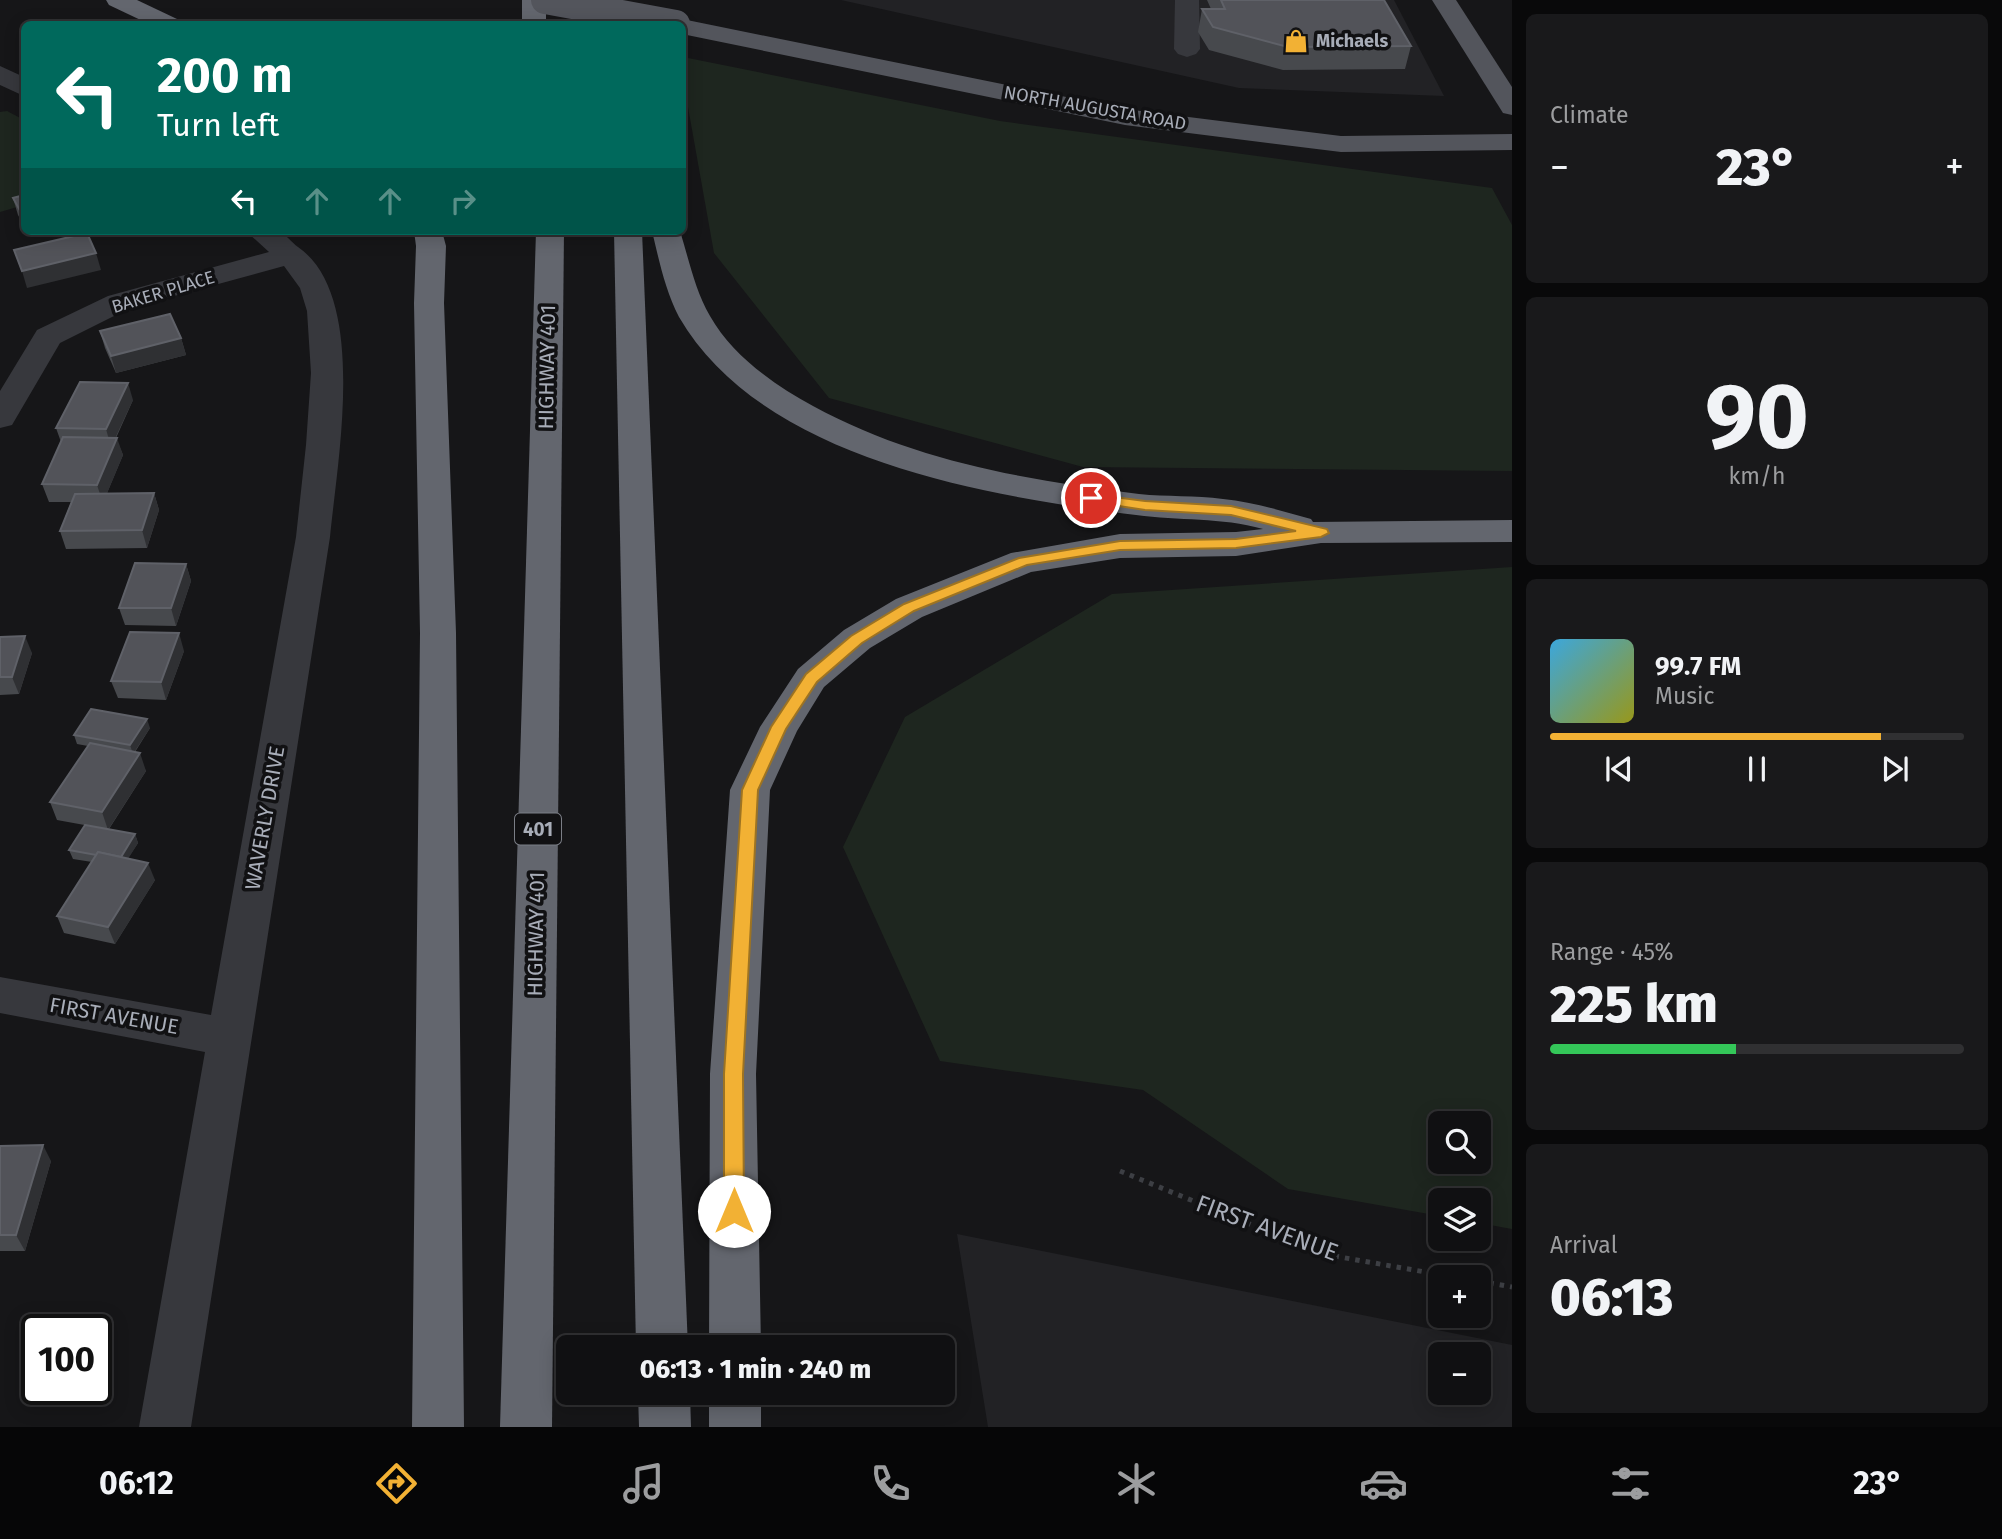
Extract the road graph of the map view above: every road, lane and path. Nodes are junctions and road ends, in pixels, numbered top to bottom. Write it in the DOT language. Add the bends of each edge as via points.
graph roads {
  1 [pos="118,0"];
  2 [pos="534,0"];
  3 [pos="545,0"];
  4 [pos="555,0"];
  5 [pos="623,0"];
  6 [pos="1187,0"];
  7 [pos="1444,0"];
  8 [pos="162,21"];
  9 [pos="534,21"];
  10 [pos="554,21"];
  11 [pos="622,21"];
  12 [pos="660,21"];
  13 [pos="686,27"];
  14 [pos="1187,49"];
  15 [pos="0,75"];
  16 [pos="21,86"];
  17 [pos="1512,107"];
  18 [pos="1512,142"];
  19 [pos="265,235"];
  20 [pos="428,235"];
  21 [pos="550,235"];
  22 [pos="628,235"];
  23 [pos="667,235"];
  24 [pos="292,255"];
  25 [pos="0,418"];
  26 [pos="1512,531"];
  27 [pos="1321,533"];
  28 [pos="0,995"];
  29 [pos="228,1037"];
  30 [pos="1120,1171"];
  31 [pos="1428,1273"];
  32 [pos="1491,1283"];
  33 [pos="1512,1287"];
  34 [pos="663,1335"];
  35 [pos="735,1335"];
  36 [pos="664,1405"];
  37 [pos="735,1405"];
  38 [pos="165,1427"];
  39 [pos="438,1427"];
  40 [pos="526,1427"];
  41 [pos="665,1427"];
  42 [pos="735,1427"];
  1 -- 8 [label="highway"];
  2 -- 9 [label="highway"];
  3 -- 12 [label="main road, bridge"];
  4 -- 10 [label="highway"];
  5 -- 11 [label="highway"];
  6 -- 14 [label="street"];
  7 -- 17 [label="main road"];
  13 -- 18 [label="main road, NORTH AUGUSTA ROAD" via="1125,117 1341,144"];
  15 -- 16 [label="street"];
  19 -- 24 [label="street, WAVERLY DRIVE"];
  20 -- 39 [label="highway" via="438,633"];
  21 -- 40 [label="highway, HIGHWAY 401 / 401"];
  22 -- 34 [label="highway"];
  23 -- 27 [label="highway" via="694,316 714,344 761,388 821,426 887,453 1006,486 1145,506 1231,511"];
  24 -- 25 [label="street, BAKER PLACE" via="119,302 48,337"];
  24 -- 29 [label="street, WAVERLY DRIVE" via="316,289 328,335 320,459 313,537"];
  26 -- 27 [label="highway"];
  27 -- 35 [label="highway" via="1236,544 1120,545 1024,561 909,608 857,639 811,678 779,727 750,790 733,1074"];
  28 -- 29 [label="street, FIRST AVENUE"];
  29 -- 38 [label="street, WAVERLY DRIVE"];
  30 -- 31 [label="path, FIRST AVENUE" via="1323,1254"];
  32 -- 33 [label="path"];
  36 -- 41 [label="highway"];
  37 -- 42 [label="highway"];
}
